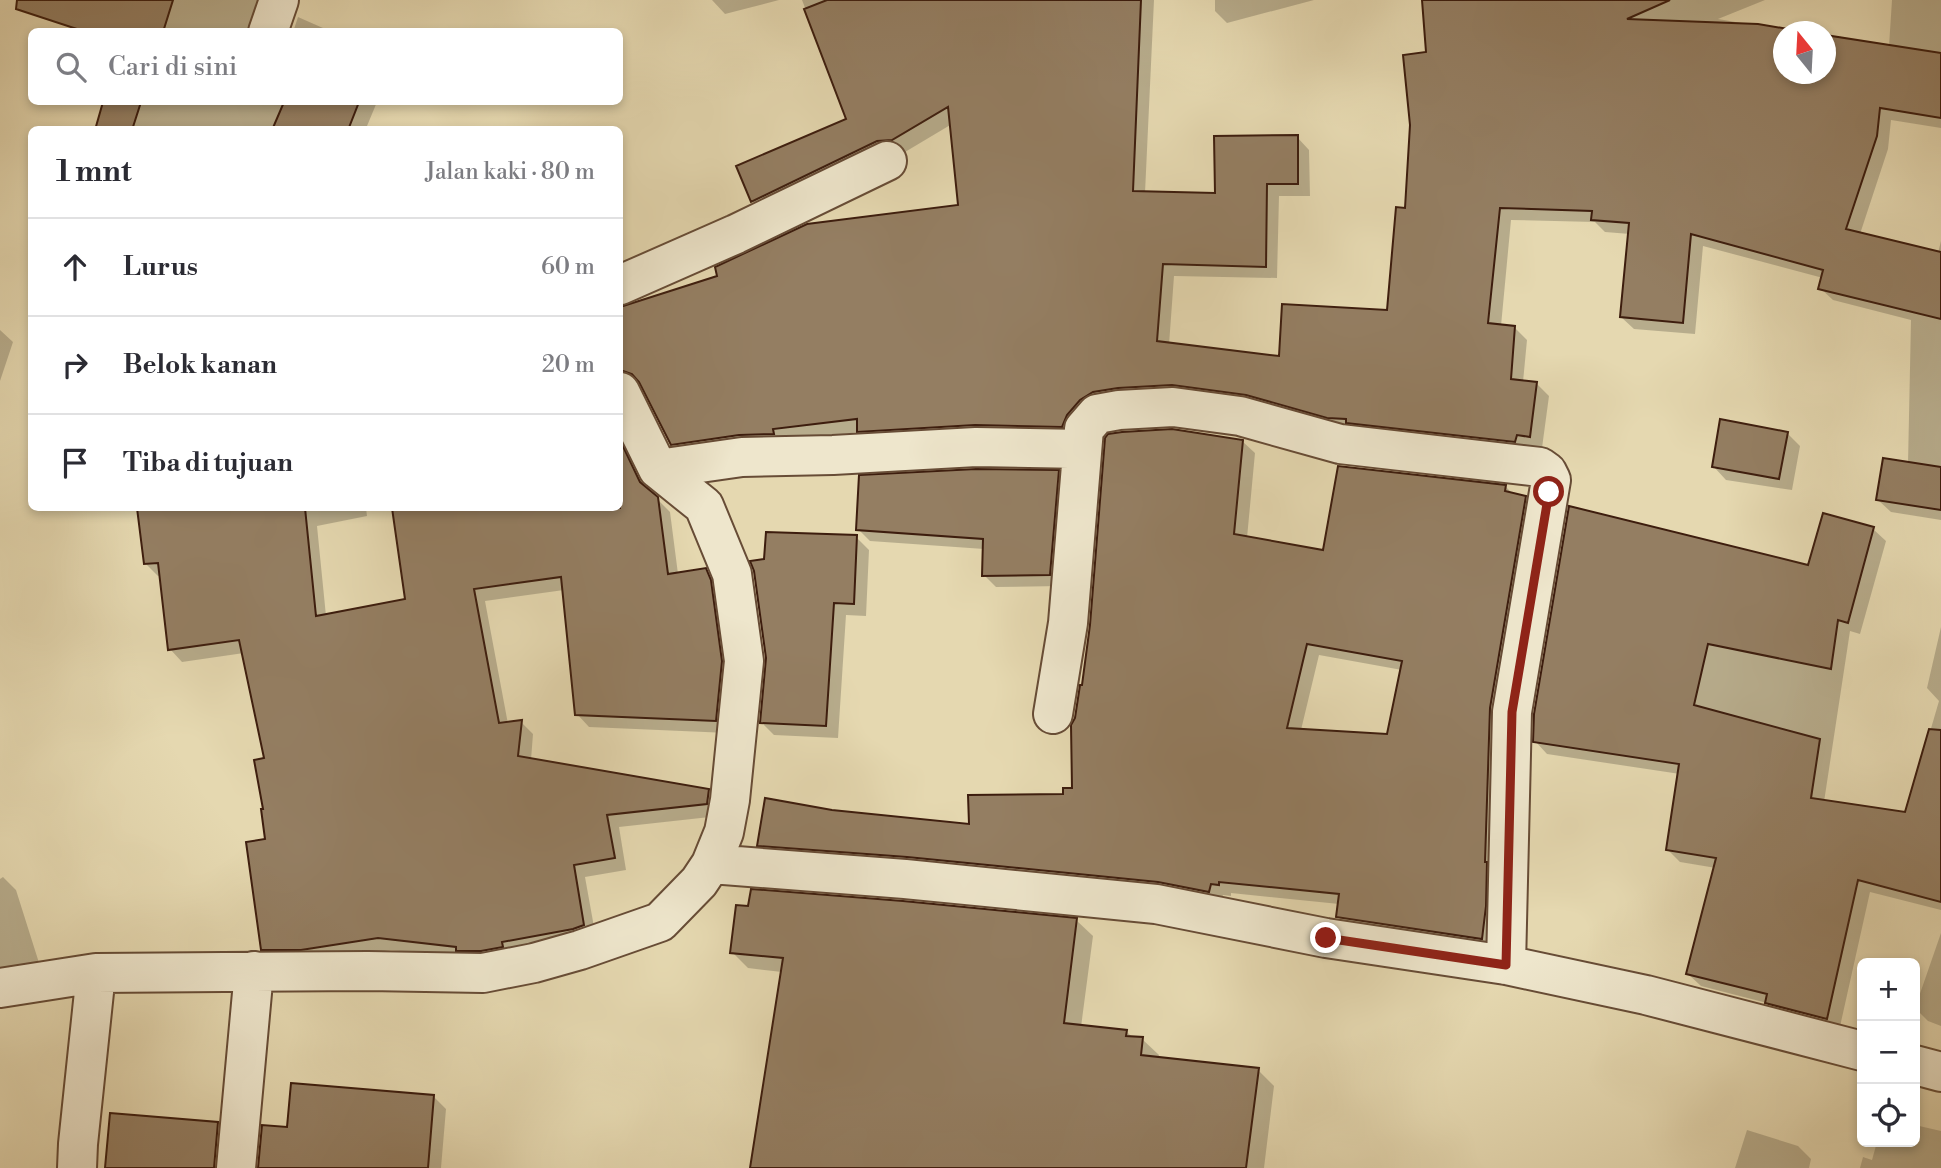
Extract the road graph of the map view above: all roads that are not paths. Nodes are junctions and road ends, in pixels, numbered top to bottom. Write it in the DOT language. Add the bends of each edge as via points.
graph roads {
  1 [pos="279,0"];
  2 [pos="269,28"];
  3 [pos="887,161"];
  4 [pos="623,284"];
  5 [pos="623,398"];
  6 [pos="1082,449"];
  7 [pos="658,469"];
  8 [pos="1053,714"];
  9 [pos="710,864"];
  10 [pos="1506,965"];
  11 [pos="254,971"];
  12 [pos="96,973"];
  13 [pos="0,988"];
  14 [pos="1857,1050"];
  15 [pos="1920,1066"];
  16 [pos="1941,1072"];
  17 [pos="77,1168"];
  18 [pos="236,1168"];
  1 -- 2 [label="street"];
  3 -- 4 [label="street"];
  5 -- 7 [label="street"];
  6 -- 7 [label="street" via="976,447 742,457"];
  6 -- 8 [label="street" via="1068,622"];
  6 -- 10 [label="street" via="1084,429 1097,414 1173,408 1240,416 1340,444 1540,467 1547,472 1551,480 1512,712"];
  7 -- 9 [label="street" via="704,506 732,574 744,661 730,800 724,832"];
  9 -- 10 [label="street" via="1156,904 1326,938"];
  9 -- 11 [label="street" via="660,922 534,963 483,973"];
  10 -- 14 [label="street" via="1646,995"];
  11 -- 12 [label="street"];
  11 -- 18 [label="street"];
  12 -- 13 [label="street"];
  12 -- 17 [label="street"];
  15 -- 16 [label="street"];
}
